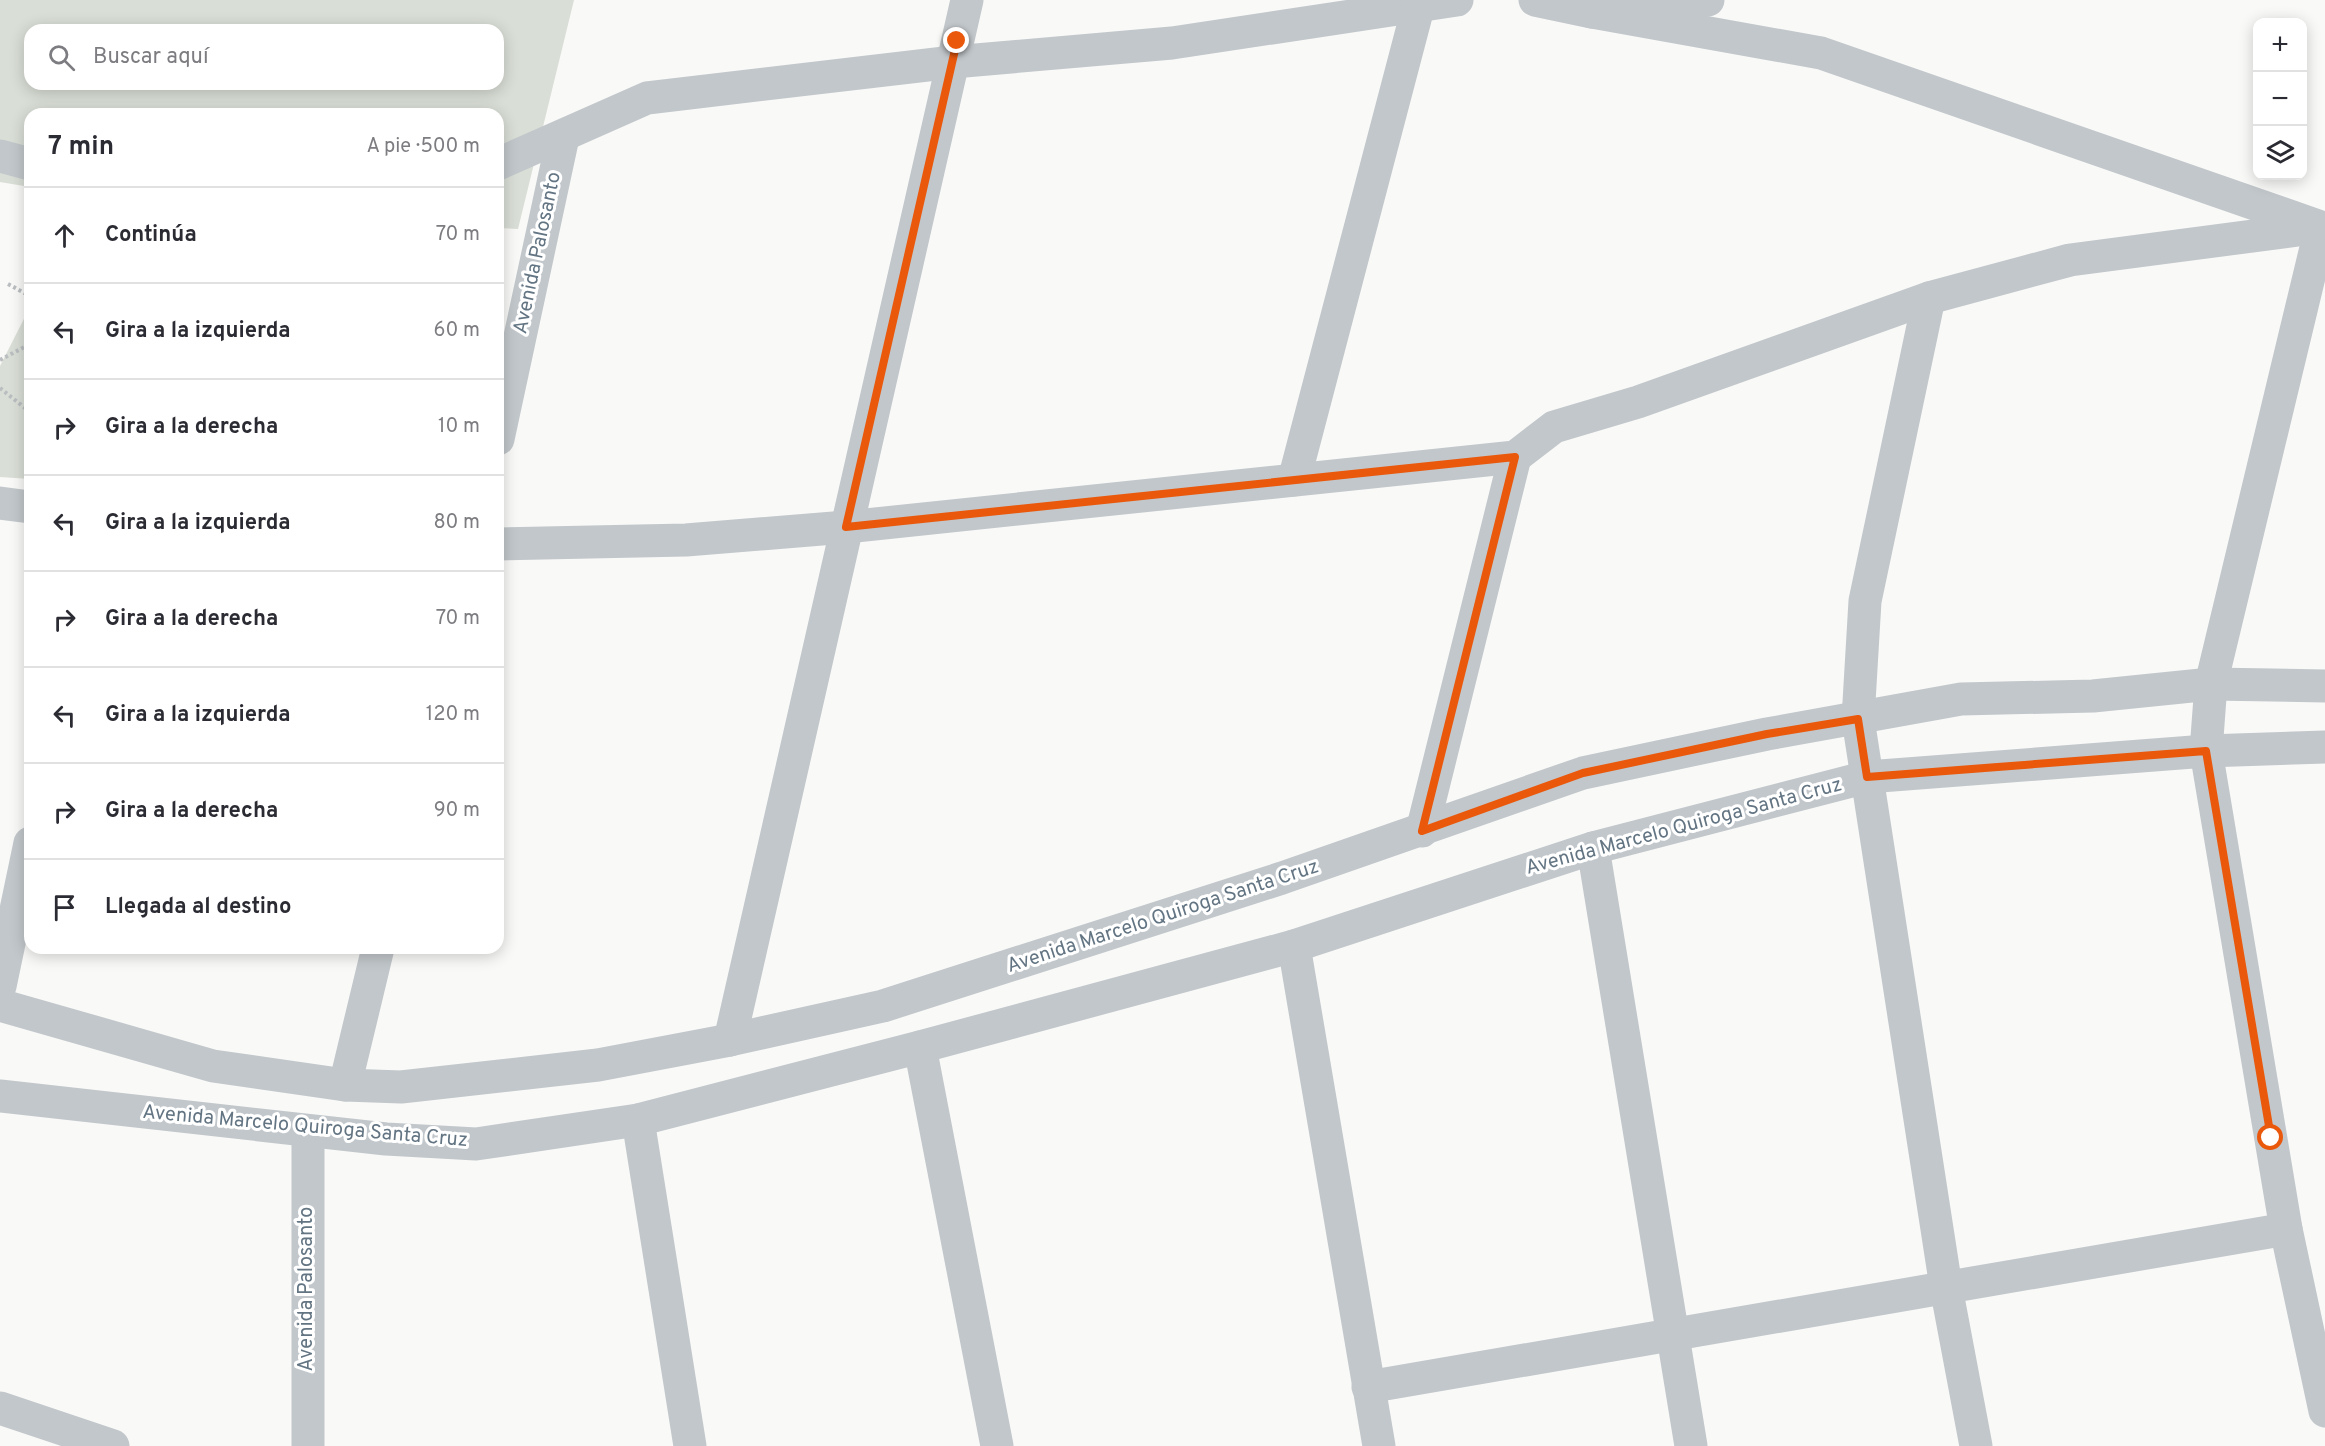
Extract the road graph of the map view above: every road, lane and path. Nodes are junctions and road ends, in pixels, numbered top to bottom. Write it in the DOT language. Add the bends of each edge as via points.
graph roads {
  1 [pos="966,0"];
  2 [pos="1457,0"];
  3 [pos="1534,0"];
  4 [pos="1708,0"];
  5 [pos="1419,4"];
  6 [pos="1592,6"];
  7 [pos="953,62"];
  8 [pos="563,137"];
  9 [pos="0,156"];
  10 [pos="24,162"];
  11 [pos="504,162"];
  12 [pos="2323,228"];
  13 [pos="8,284"];
  14 [pos="24,293"];
  15 [pos="1929,298"];
  16 [pos="24,347"];
  17 [pos="0,360"];
  18 [pos="0,388"];
  19 [pos="24,407"];
  20 [pos="504,411"];
  21 [pos="1515,457"];
  22 [pos="1294,480"];
  23 [pos="0,503"];
  24 [pos="24,506"];
  25 [pos="846,527"];
  26 [pos="504,544"];
  27 [pos="2211,684"];
  28 [pos="2325,686"];
  29 [pos="1858,719"];
  30 [pos="2325,747"];
  31 [pos="2206,751"];
  32 [pos="1867,777"];
  33 [pos="1422,831"];
  34 [pos="1593,848"];
  35 [pos="24,872"];
  36 [pos="1294,946"];
  37 [pos="377,954"];
  38 [pos="0,986"];
  39 [pos="0,1005"];
  40 [pos="730,1040"];
  41 [pos="920,1047"];
  42 [pos="345,1085"];
  43 [pos="0,1096"];
  44 [pos="638,1120"];
  45 [pos="308,1131"];
  46 [pos="2286,1229"];
  47 [pos="1946,1287"];
  48 [pos="1673,1333"];
  49 [pos="1368,1387"];
  50 [pos="0,1408"];
  51 [pos="2325,1411"];
  52 [pos="113,1446"];
  53 [pos="308,1446"];
  54 [pos="690,1446"];
  55 [pos="997,1446"];
  56 [pos="1379,1446"];
  57 [pos="1691,1446"];
  58 [pos="1976,1446"];
  1 -- 7 [label="street"];
  2 -- 5 [label="street"];
  3 -- 6 [label="street"];
  4 -- 6 [label="street"];
  5 -- 7 [label="street" via="1172,43"];
  5 -- 22 [label="street"];
  6 -- 12 [label="street" via="1821,53"];
  7 -- 8 [label="street" via="647,98"];
  7 -- 25 [label="street"];
  8 -- 11 [label="street"];
  8 -- 20 [label="street, Avenida Palosanto"];
  9 -- 10 [label="street"];
  12 -- 15 [label="street" via="2070,260"];
  12 -- 27 [label="street"];
  13 -- 14 [label="path"];
  15 -- 21 [label="street" via="1638,402 1554,427"];
  15 -- 29 [label="street" via="1865,601"];
  16 -- 17 [label="path"];
  18 -- 19 [label="path"];
  21 -- 22 [label="street"];
  21 -- 33 [label="street"];
  22 -- 25 [label="street"];
  23 -- 24 [label="street"];
  25 -- 26 [label="street" via="687,540"];
  25 -- 40 [label="street"];
  27 -- 28 [label="street, Avenida Marcelo Quiroga Santa Cruz"];
  27 -- 29 [label="street, Avenida Marcelo Quiroga Santa Cruz" via="2093,696 1961,699"];
  27 -- 31 [label="street"];
  29 -- 32 [label="street"];
  29 -- 33 [label="street, Avenida Marcelo Quiroga Santa Cruz" via="1583,773"];
  30 -- 31 [label="street, Avenida Marcelo Quiroga Santa Cruz"];
  31 -- 32 [label="street, Avenida Marcelo Quiroga Santa Cruz"];
  31 -- 46 [label="street"];
  32 -- 34 [label="street, Avenida Marcelo Quiroga Santa Cruz"];
  32 -- 47 [label="street"];
  33 -- 40 [label="street, Avenida Marcelo Quiroga Santa Cruz" via="884,1006"];
  34 -- 36 [label="street, Avenida Marcelo Quiroga Santa Cruz"];
  34 -- 48 [label="street"];
  35 -- 38 [label="street"];
  36 -- 41 [label="street, Avenida Marcelo Quiroga Santa Cruz"];
  36 -- 49 [label="street"];
  37 -- 42 [label="street"];
  39 -- 42 [label="street, Avenida Marcelo Quiroga Santa Cruz" via="213,1066"];
  40 -- 42 [label="street, Avenida Marcelo Quiroga Santa Cruz" via="598,1065 401,1087"];
  41 -- 44 [label="street, Avenida Marcelo Quiroga Santa Cruz"];
  41 -- 55 [label="street"];
  43 -- 45 [label="street, Avenida Marcelo Quiroga Santa Cruz"];
  44 -- 45 [label="street, Avenida Marcelo Quiroga Santa Cruz" via="476,1144"];
  44 -- 54 [label="street"];
  45 -- 53 [label="street, Avenida Palosanto"];
  46 -- 47 [label="street"];
  46 -- 51 [label="street"];
  47 -- 48 [label="street"];
  47 -- 58 [label="street"];
  48 -- 49 [label="street"];
  48 -- 57 [label="street"];
  49 -- 56 [label="street"];
  50 -- 52 [label="street"];
}
